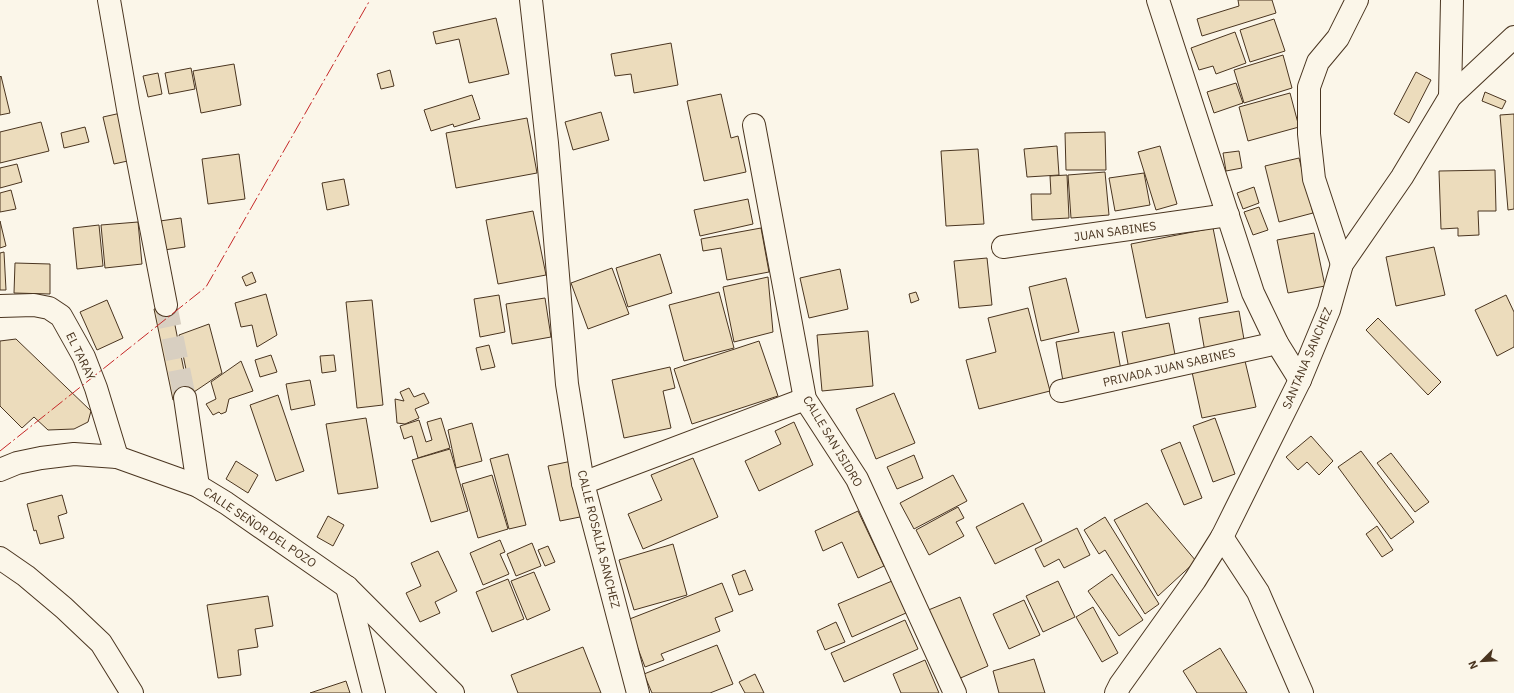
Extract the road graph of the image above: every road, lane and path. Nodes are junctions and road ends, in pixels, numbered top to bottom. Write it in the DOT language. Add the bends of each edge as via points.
graph roads {
  1 [pos="109,0"];
  2 [pos="531,0"];
  3 [pos="1158,0"];
  4 [pos="1357,0"];
  5 [pos="1452,0"];
  6 [pos="1514,37"];
  7 [pos="1450,98"];
  8 [pos="754,125"];
  9 [pos="1228,216"];
  10 [pos="1003,247"];
  11 [pos="1342,264"];
  12 [pos="166,305"];
  13 [pos="0,306"];
  14 [pos="1277,343"];
  15 [pos="1300,380"];
  16 [pos="1061,391"];
  17 [pos="185,398"];
  18 [pos="805,398"];
  19 [pos="117,457"];
  20 [pos="0,470"];
  21 [pos="584,482"];
  22 [pos="198,486"];
  23 [pos="1222,537"];
  24 [pos="0,558"];
  25 [pos="347,587"];
  26 [pos="132,693"];
  27 [pos="374,693"];
  28 [pos="453,693"];
  29 [pos="638,693"];
  30 [pos="955,693"];
  31 [pos="1116,693"];
  32 [pos="1302,693"];
  1 -- 12 [label="street"];
  2 -- 21 [label="street, CALLE ROSALIA SANCHEZ" via="547,143 567,384"];
  3 -- 9 [label="street"];
  4 -- 11 [label="street" via="1338,38 1318,62 1309,87 1309,134 1314,179"];
  5 -- 7 [label="street"];
  6 -- 7 [label="street, SANTANA SANCHEZ"];
  7 -- 11 [label="street, SANTANA SANCHEZ" via="1402,177"];
  8 -- 18 [label="street, CALLE SAN ISIDRO"];
  9 -- 10 [label="street, JUAN SABINES"];
  9 -- 14 [label="street" via="1253,293"];
  11 -- 15 [label="street, SANTANA SANCHEZ" via="1329,310"];
  13 -- 19 [label="street, EL TARAY" via="34,305 49,308 61,316 84,357"];
  14 -- 15 [label="street"];
  14 -- 16 [label="street, PRIVADA JUAN SABINES"];
  15 -- 23 [label="street, SANTANA SANCHEZ"];
  17 -- 22 [label="street"];
  18 -- 21 [label="street"];
  18 -- 30 [label="street, CALLE SAN ISIDRO" via="857,479"];
  19 -- 20 [label="street, CALLE SEÑOR DEL POZO" via="74,454 17,463"];
  19 -- 22 [label="street, CALLE SEÑOR DEL POZO"];
  21 -- 29 [label="street, CALLE ROSALIA SANCHEZ"];
  22 -- 25 [label="street, CALLE SEÑOR DEL POZO"];
  23 -- 31 [label="street, SANTANA SANCHEZ"];
  23 -- 32 [label="street" via="1258,592"];
  24 -- 26 [label="street" via="46,592 101,644"];
  25 -- 27 [label="street"];
  25 -- 28 [label="street, CALLE SEÑOR DEL POZO"];
}
